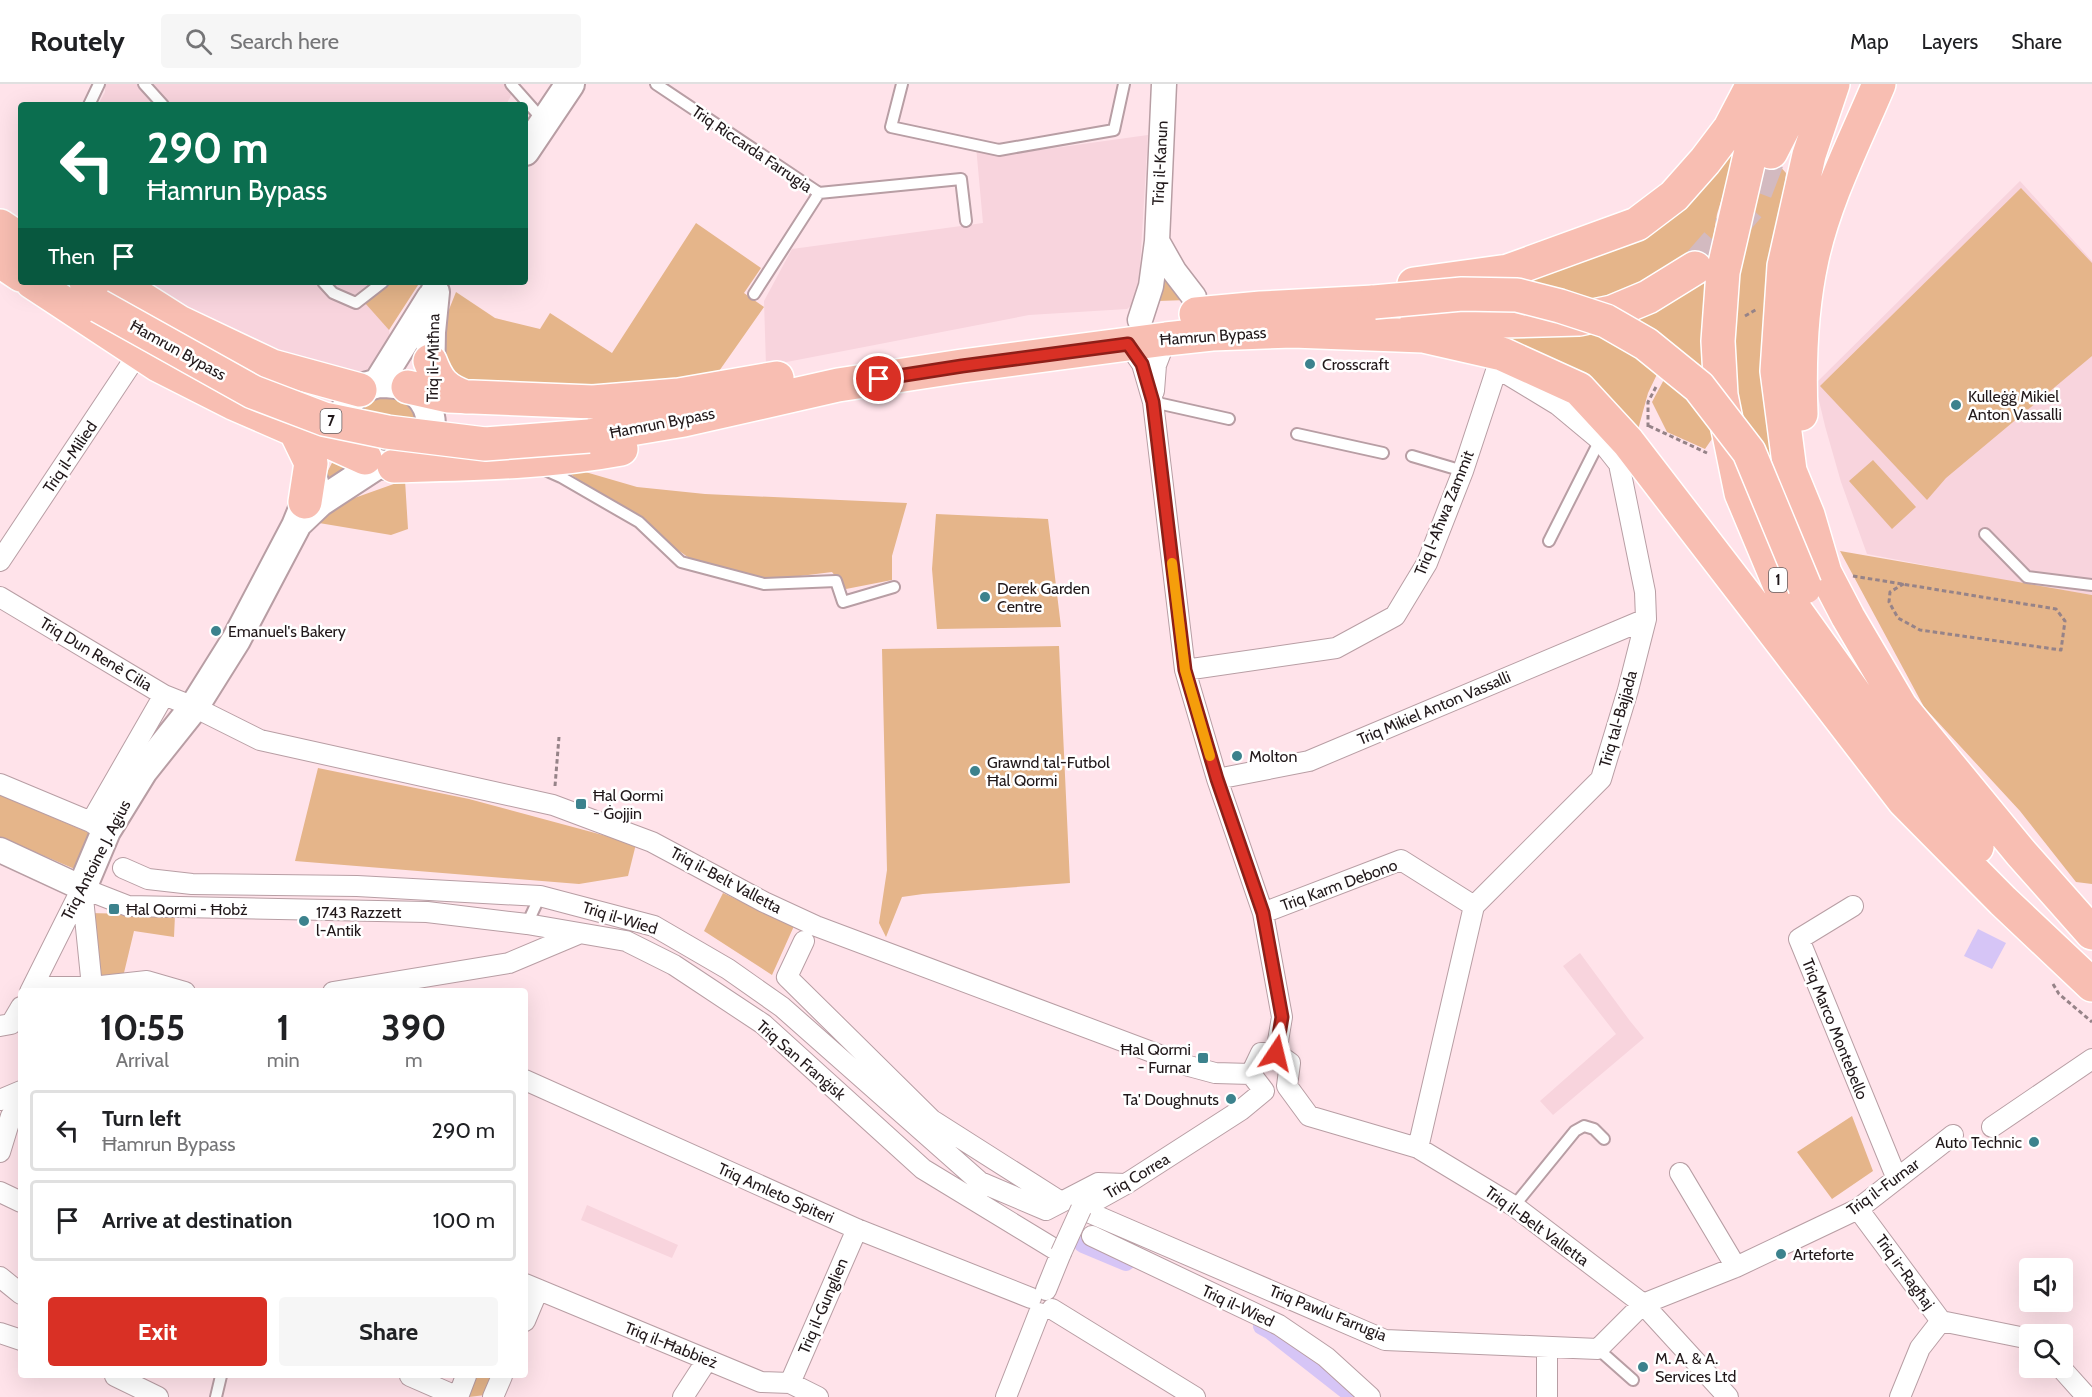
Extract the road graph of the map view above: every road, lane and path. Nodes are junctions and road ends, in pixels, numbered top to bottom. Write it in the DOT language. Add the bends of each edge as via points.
graph roads {
  1 [pos="99,84"];
  2 [pos="144,84"];
  3 [pos="511,84"];
  4 [pos="656,84"];
  5 [pos="902,84"];
  6 [pos="1124,84"];
  7 [pos="1164,84"];
  8 [pos="1753,84"];
  9 [pos="1775,84"];
  10 [pos="1806,84"];
  11 [pos="1833,84"];
  12 [pos="1878,84"];
  13 [pos="562,87"];
  14 [pos="90,102"];
  15 [pos="160,102"];
  16 [pos="527,102"];
  17 [pos="528,103"];
  18 [pos="544,121"];
  19 [pos="528,146"];
  20 [pos="1771,152"];
  21 [pos="819,193"];
  22 [pos="0,209"];
  23 [pos="18,220"];
  24 [pos="966,221"];
  25 [pos="0,226"];
  26 [pos="18,238"];
  27 [pos="1157,241"];
  28 [pos="0,242"];
  29 [pos="18,253"];
  30 [pos="0,261"];
  31 [pos="1695,268"];
  32 [pos="18,273"];
  33 [pos="37,285"];
  34 [pos="75,285"];
  35 [pos="326,285"];
  36 [pos="379,285"];
  37 [pos="438,287"];
  38 [pos="101,291"];
  39 [pos="754,294"];
  40 [pos="1194,297"];
  41 [pos="1764,305"];
  42 [pos="1261,308"];
  43 [pos="1738,320"];
  44 [pos="1293,330"];
  45 [pos="1134,332"];
  46 [pos="1212,334"];
  47 [pos="1166,339"];
  48 [pos="139,352"];
  49 [pos="1497,368"];
  50 [pos="838,376"];
  51 [pos="397,393"];
  52 [pos="1153,402"];
  53 [pos="1229,418"];
  54 [pos="1649,426"];
  55 [pos="295,430"];
  56 [pos="1297,434"];
  57 [pos="1600,440"];
  58 [pos="332,443"];
  59 [pos="1383,453"];
  60 [pos="1708,453"];
  61 [pos="1412,456"];
  62 [pos="535,459"];
  63 [pos="379,463"];
  64 [pos="1463,471"];
  65 [pos="301,514"];
  66 [pos="1808,515"];
  67 [pos="1985,534"];
  68 [pos="1549,541"];
  69 [pos="0,561"];
  70 [pos="1815,580"];
  71 [pos="1905,584"];
  72 [pos="2092,585"];
  73 [pos="894,588"];
  74 [pos="0,597"];
  75 [pos="1646,619"];
  76 [pos="1185,670"];
  77 [pos="164,694"];
  78 [pos="194,707"];
  79 [pos="559,737"];
  80 [pos="1217,779"];
  81 [pos="0,784"];
  82 [pos="553,805"];
  83 [pos="99,827"];
  84 [pos="0,850"];
  85 [pos="123,868"];
  86 [pos="82,888"];
  87 [pos="540,896"];
  88 [pos="1474,906"];
  89 [pos="1853,906"];
  90 [pos="1263,913"];
  91 [pos="521,923"];
  92 [pos="2092,933"];
  93 [pos="578,934"];
  94 [pos="804,941"];
  95 [pos="518,959"];
  96 [pos="2092,984"];
  97 [pos="32,988"];
  98 [pos="94,988"];
  99 [pos="101,988"];
  100 [pos="171,988"];
  101 [pos="357,988"];
  102 [pos="1276,1053"];
  103 [pos="2092,1059"];
  104 [pos="1251,1074"];
  105 [pos="528,1081"];
  106 [pos="1287,1086"];
  107 [pos="1264,1091"];
  108 [pos="18,1092"];
  109 [pos="0,1100"];
  110 [pos="18,1107"];
  111 [pos="1992,1127"];
  112 [pos="1953,1135"];
  113 [pos="1604,1139"];
  114 [pos="1418,1148"];
  115 [pos="0,1152"];
  116 [pos="1680,1173"];
  117 [pos="1896,1179"];
  118 [pos="1126,1184"];
  119 [pos="0,1192"];
  120 [pos="18,1201"];
  121 [pos="1061,1202"];
  122 [pos="1514,1206"];
  123 [pos="1081,1209"];
  124 [pos="1858,1209"];
  125 [pos="856,1229"];
  126 [pos="1092,1236"];
  127 [pos="1060,1253"];
  128 [pos="1736,1267"];
  129 [pos="0,1277"];
  130 [pos="531,1287"];
  131 [pos="18,1292"];
  132 [pos="1042,1302"];
  133 [pos="528,1304"];
  134 [pos="1643,1304"];
  135 [pos="1941,1321"];
  136 [pos="0,1333"];
  137 [pos="2019,1337"];
  138 [pos="18,1339"];
  139 [pos="1547,1347"];
  140 [pos="1598,1349"];
  141 [pos="707,1360"];
  142 [pos="119,1378"];
  143 [pos="221,1378"];
  144 [pos="415,1378"];
  145 [pos="465,1378"];
  146 [pos="501,1378"];
  147 [pos="2070,1378"];
  148 [pos="1633,1380"];
  149 [pos="790,1383"];
  150 [pos="1175,1391"];
  151 [pos="158,1397"];
  152 [pos="216,1397"];
  153 [pos="458,1397"];
  154 [pos="493,1397"];
  155 [pos="683,1397"];
  156 [pos="818,1397"];
  157 [pos="1006,1397"];
  158 [pos="1195,1397"];
  159 [pos="1370,1397"];
  160 [pos="1547,1397"];
  161 [pos="1728,1397"];
  162 [pos="1900,1397"];
  163 [pos="2088,1397"];
  1 -- 14 [label="lane"];
  2 -- 15 [label="lane"];
  3 -- 16 [label="lane"];
  4 -- 21 [label="lane, Triq Riccarda Farrugia"];
  5 -- 6 [label="lane" via="891,127 999,150 1114,130"];
  7 -- 27 [label="street, Triq il-Kanun"];
  8 -- 42 [label="highway" via="1730,128 1704,161 1674,196 1637,224 1508,271"];
  9 -- 96 [label="highway, 1" via="1753,142 1723,272 1718,341 1721,396 1741,493 1783,593 1829,658 1898,754"];
  10 -- 20 [label="highway"];
  11 -- 66 [label="highway" via="1809,155 1784,266 1777,371 1790,471"];
  12 -- 66 [label="highway" via="1827,208 1812,259 1799,380"];
  13 -- 18 [label="main road"];
  17 -- 18 [label="lane"];
  18 -- 19 [label="main road"];
  21 -- 24 [label="lane, Triq Riccarda Farrugia" via="961,179"];
  21 -- 39 [label="lane, Triq Riccarda Farrugia"];
  22 -- 23 [label="highway"];
  25 -- 26 [label="highway"];
  27 -- 40 [label="street"];
  27 -- 45 [label="street, Triq il-Kanun" via="1151,286"];
  28 -- 29 [label="highway"];
  30 -- 32 [label="highway"];
  31 -- 44 [label="highway" via="1648,297 1612,312 1579,319 1365,319"];
  33 -- 48 [label="highway"];
  34 -- 38 [label="highway, Ħamrun Bypass / 7"];
  35 -- 36 [label="lane" via="333,293 356,303"];
  37 -- 51 [label="main road, Triq il-Mitħna"];
  37 -- 51 [label="main road, Triq il-Mitħna"];
  38 -- 50 [label="highway, Ħamrun Bypass / 7" via="258,381 390,420 486,429 589,429"];
  38 -- 51 [label="highway" via="272,366"];
  41 -- 43 [label="path"];
  42 -- 45 [label="highway, Ħamrun Bypass / 7"];
  42 -- 70 [label="highway, bridge" via="1462,294 1517,295 1606,321 1646,344 1699,387 1749,452"];
  44 -- 46 [label="highway, Ħamrun Bypass / 7"];
  44 -- 96 [label="highway" via="1423,336 1502,354 1579,389 1628,442 1904,801"];
  45 -- 47 [label="highway, Ħamrun Bypass / 7"];
  45 -- 50 [label="highway, Ħamrun Bypass / 7" via="962,366"];
  45 -- 52 [label="street"];
  46 -- 47 [label="highway, Ħamrun Bypass / 7"];
  46 -- 49 [label="highway" via="1288,342 1411,344"];
  47 -- 52 [label="street" via="1156,366"];
  48 -- 55 [label="highway" via="233,403"];
  48 -- 69 [label="street, Triq il-Milied"];
  49 -- 57 [label="street, Triq tal-Bajjada" via="1558,405"];
  49 -- 64 [label="street, Triq l-Aħwa Zammit"];
  50 -- 51 [label="highway" via="593,402 466,398 449,391 436,378"];
  50 -- 62 [label="highway" via="688,436 592,454"];
  51 -- 58 [label="main road, Triq il-Mitħna"];
  51 -- 63 [label="main road, Triq il-Mitħna" via="429,439 421,453 409,462"];
  51 -- 63 [label="main road" via="343,429 348,445"];
  52 -- 53 [label="lane"];
  52 -- 76 [label="street"];
  54 -- 60 [label="path"];
  55 -- 58 [label="highway"];
  55 -- 65 [label="highway" via="311,463"];
  56 -- 59 [label="lane"];
  57 -- 68 [label="lane"];
  57 -- 75 [label="street, Triq tal-Bajjada" via="1619,464 1645,592"];
  58 -- 63 [label="highway"];
  58 -- 65 [label="main road, Triq il-Mitħna"];
  61 -- 64 [label="lane"];
  62 -- 63 [label="highway"];
  62 -- 73 [label="lane" via="535,466 639,522 681,562 764,584 836,581 843,602"];
  63 -- 65 [label="main road, Triq il-Mitħna"];
  64 -- 76 [label="street, Triq l-Aħwa Zammit" via="1427,563 1395,616 1336,648"];
  65 -- 78 [label="main road, Triq il-Mitħna" via="236,640"];
  66 -- 70 [label="highway"];
  67 -- 72 [label="lane" via="2027,578"];
  70 -- 71 [label="path" via="1861,576"];
  70 -- 92 [label="highway" via="1853,673 1881,714 1962,807 2021,853"];
  71 -- 71 [label="path" via="1890,592 1889,602 1898,618 1920,630 2061,650 2065,621 2056,609"];
  74 -- 77 [label="street, Triq Dun Renè Cilia"];
  75 -- 80 [label="street, Triq Mikiel Anton Vassalli" via="1309,761"];
  75 -- 88 [label="street, Triq tal-Bajjada" via="1601,779"];
  76 -- 80 [label="street"];
  77 -- 78 [label="street, Triq Dun Renè Cilia"];
  77 -- 83 [label="street, Triq Antoine J. Agius"];
  78 -- 82 [label="street, Triq il-Belt Valletta" via="260,740"];
  78 -- 83 [label="main road, Triq Antoine J. Agius"];
  79 -- 82 [label="path"];
  80 -- 90 [label="street"];
  81 -- 83 [label="street"];
  82 -- 104 [label="street, Triq il-Belt Valletta" via="652,842 816,926 1189,1066 1215,1073"];
  83 -- 86 [label="main road, Triq Antoine J. Agius"];
  84 -- 86 [label="street, Triq il-Wied"];
  85 -- 87 [label="street, Triq il-Wied" via="148,879 192,884 357,886"];
  86 -- 91 [label="street, Triq il-Wied" via="128,906 427,912"];
  86 -- 97 [label="street, Triq Antoine J. Agius"];
  86 -- 98 [label="street"];
  87 -- 91 [label="lane"];
  87 -- 121 [label="street, Triq il-Wied" via="654,926 689,946 782,1007 980,1182 1046,1210"];
  88 -- 90 [label="street, Triq Karm Debono" via="1401,860"];
  88 -- 114 [label="street"];
  89 -- 117 [label="street, Triq Marco Montebello" via="1799,939"];
  90 -- 102 [label="street" via="1282,1017"];
  91 -- 93 [label="street, Triq il-Wied"];
  91 -- 95 [label="street"];
  93 -- 95 [label="street"];
  93 -- 127 [label="street, Triq San Franġisk" via="626,941 674,965 763,1024 923,1169"];
  94 -- 121 [label="street" via="787,978 932,1120"];
  95 -- 101 [label="street"];
  99 -- 100 [label="street" via="147,981"];
  102 -- 104 [label="street" via="1261,1053"];
  102 -- 106 [label="street" via="1290,1063"];
  103 -- 111 [label="street"];
  104 -- 107 [label="street"];
  105 -- 125 [label="street, Triq Amleto Spiteri"];
  106 -- 107 [label="street"];
  106 -- 114 [label="street, Triq il-Belt Valletta" via="1309,1116"];
  107 -- 118 [label="street, Triq Correa"];
  108 -- 109 [label="street"];
  110 -- 115 [label="street" via="11,1116"];
  112 -- 117 [label="street, Triq il-Furnar"];
  113 -- 122 [label="lane" via="1584,1126 1575,1131"];
  114 -- 122 [label="street, Triq il-Belt Valletta"];
  116 -- 128 [label="street"];
  117 -- 124 [label="street, Triq il-Furnar"];
  118 -- 121 [label="street, Triq il-Wied" via="1098,1183"];
  118 -- 123 [label="street, Triq Correa"];
  119 -- 120 [label="street"];
  122 -- 134 [label="street, Triq il-Belt Valletta"];
  123 -- 127 [label="street, bridge"];
  123 -- 139 [label="street, Triq Pawlu Farrugia" via="1385,1340"];
  124 -- 128 [label="street, Triq il-Furnar"];
  124 -- 135 [label="street, Triq ir-Ragħaj"];
  125 -- 132 [label="street, Triq Amleto Spiteri"];
  125 -- 149 [label="street, Triq il-Gunglien"];
  126 -- 159 [label="street, Triq il-Wied" via="1279,1325 1326,1357"];
  127 -- 132 [label="street"];
  128 -- 134 [label="street, Triq il-Furnar"];
  129 -- 131 [label="street"];
  130 -- 133 [label="street"];
  130 -- 141 [label="street, Triq il-Ħabbież"];
  132 -- 150 [label="street, Triq Amleto Spiteri"];
  132 -- 157 [label="street"];
  134 -- 140 [label="street"];
  134 -- 161 [label="street, Triq il-Belt Valletta"];
  135 -- 137 [label="street, Triq ir-Ragħaj"];
  135 -- 162 [label="street" via="1920,1348"];
  136 -- 138 [label="street"];
  139 -- 140 [label="street, Triq Pawlu Farrugia"];
  139 -- 160 [label="street"];
  140 -- 148 [label="lane"];
  141 -- 149 [label="street, Triq il-Ħabbież" via="761,1382"];
  141 -- 155 [label="street"];
  142 -- 151 [label="street"];
  143 -- 152 [label="lane"];
  144 -- 153 [label="street"];
  145 -- 153 [label="street"];
  146 -- 154 [label="street"];
  147 -- 163 [label="street"];
  149 -- 156 [label="street, Triq il-Ħabbież"];
  150 -- 158 [label="street, Triq Amleto Spiteri"];
}
